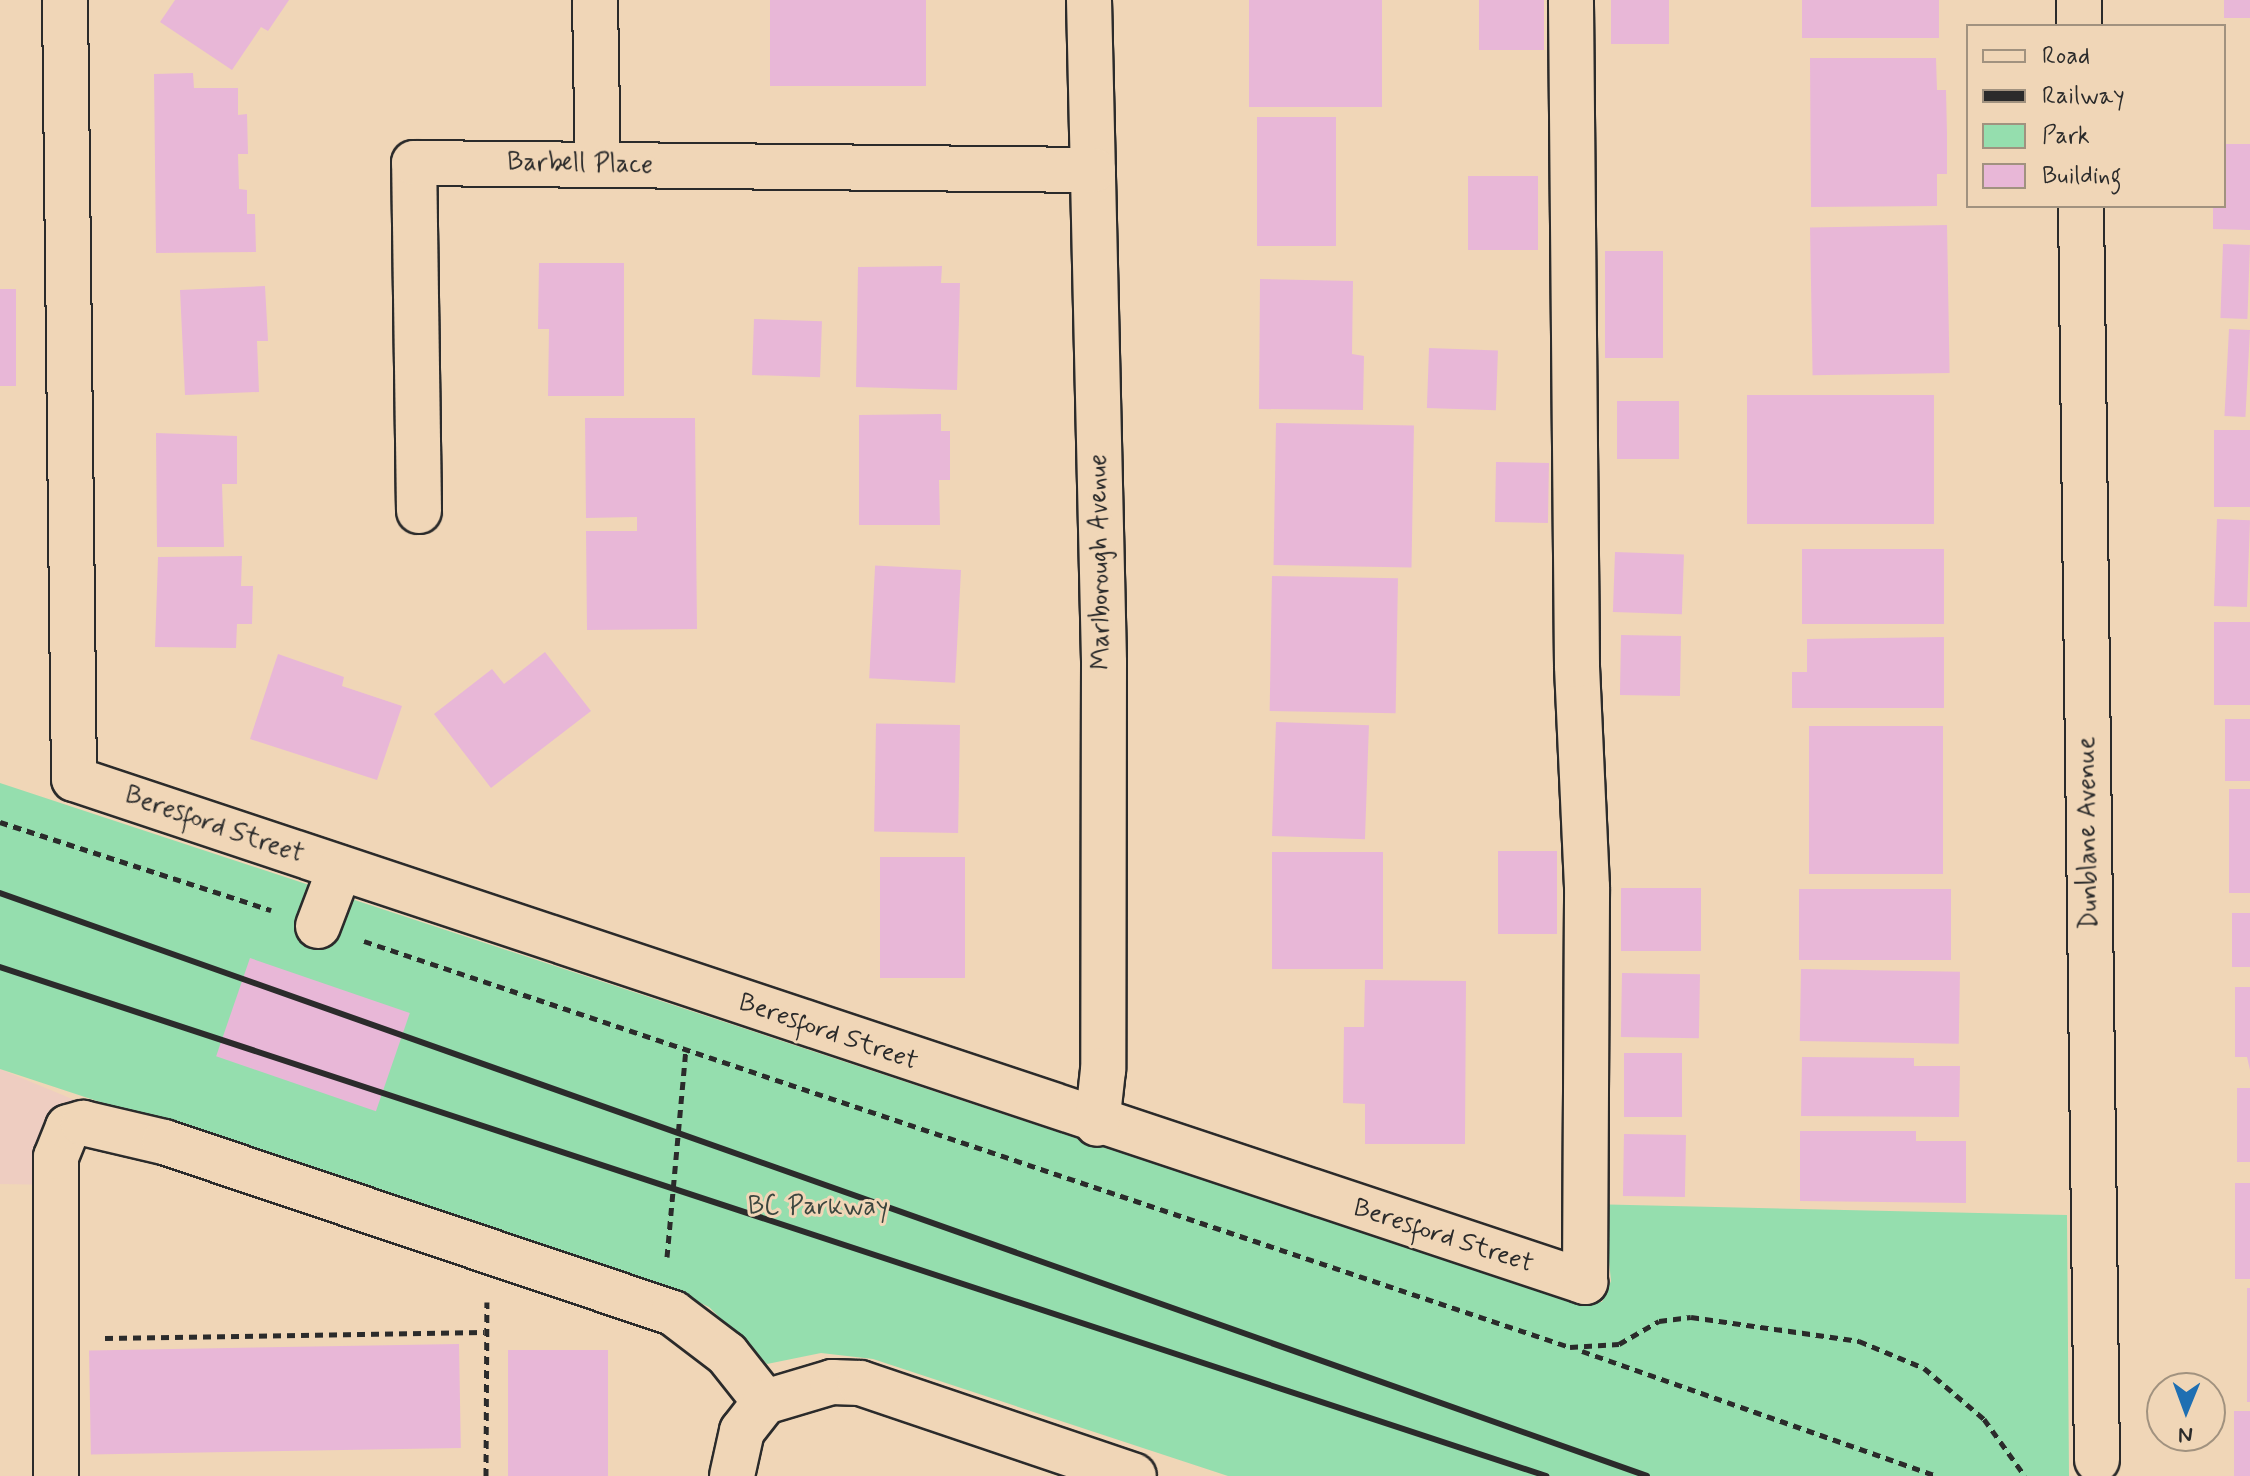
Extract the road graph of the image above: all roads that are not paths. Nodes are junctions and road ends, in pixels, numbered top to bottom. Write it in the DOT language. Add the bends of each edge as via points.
graph roads {
  1 [pos="65,0"];
  2 [pos="595,0"];
  3 [pos="1089,0"];
  4 [pos="1571,0"];
  5 [pos="2079,0"];
  6 [pos="2079,24"];
  7 [pos="598,165"];
  8 [pos="1093,170"];
  9 [pos="2081,208"];
  10 [pos="419,511"];
  11 [pos="340,868"];
  12 [pos="318,926"];
  13 [pos="1097,1124"];
  14 [pos="765,1402"];
  15 [pos="2097,1460"];
  16 [pos="1123,1474"];
  17 [pos="56,1476"];
  18 [pos="732,1476"];
  1 -- 11 [label="street, Beresford Street" via="74,779"];
  2 -- 7 [label="street"];
  3 -- 8 [label="street, Marlborough Avenue"];
  4 -- 13 [label="street, Beresford Street" via="1577,665 1587,887 1585,1282"];
  5 -- 6 [label="street"];
  7 -- 8 [label="street, Barbell Place"];
  7 -- 10 [label="street, Barbell Place" via="414,163"];
  8 -- 13 [label="street, Marlborough Avenue" via="1104,663 1103,1070"];
  9 -- 15 [label="street, Dunblane Avenue"];
  11 -- 12 [label="street"];
  11 -- 13 [label="street, Beresford Street"];
  14 -- 16 [label="street" via="801,1387 860,1383"];
  14 -- 17 [label="street" via="727,1354 673,1313 164,1142 83,1123 68,1127 56,1157"];
  14 -- 18 [label="street" via="742,1431"];
}
